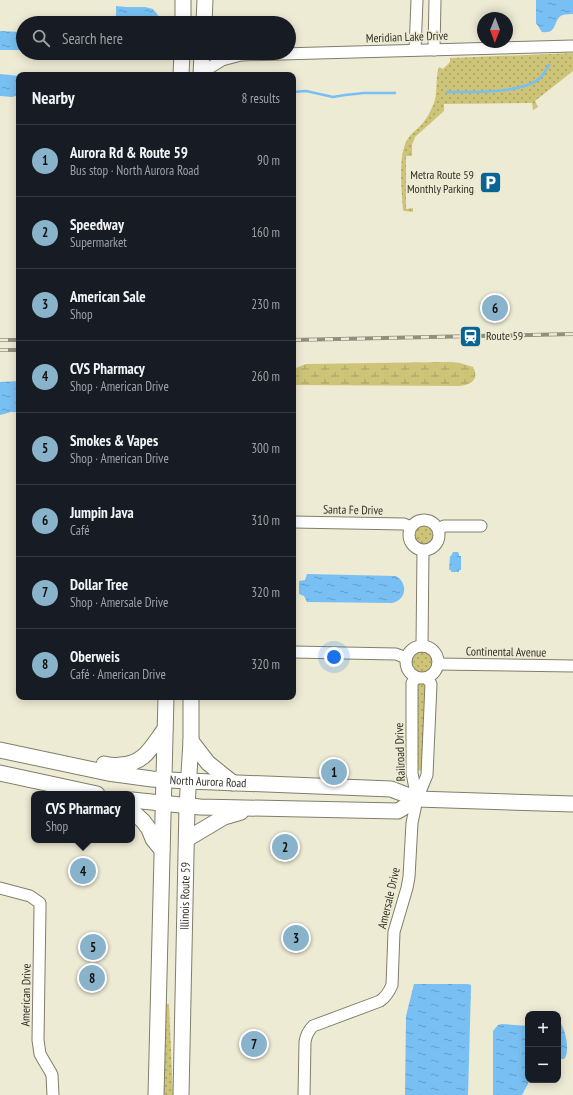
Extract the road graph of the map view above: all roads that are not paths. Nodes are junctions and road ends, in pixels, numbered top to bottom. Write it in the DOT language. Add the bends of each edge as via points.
graph roads {
  1 [pos="183,0"];
  2 [pos="205,0"];
  3 [pos="417,0"];
  4 [pos="435,0"];
  5 [pos="183,16"];
  6 [pos="204,16"];
  7 [pos="573,46"];
  8 [pos="415,50"];
  9 [pos="434,50"];
  10 [pos="296,53"];
  11 [pos="182,60"];
  12 [pos="202,60"];
  13 [pos="222,60"];
  14 [pos="181,72"];
  15 [pos="201,72"];
  16 [pos="204,72"];
  17 [pos="296,522"];
  18 [pos="481,526"];
  19 [pos="411,527"];
  20 [pos="439,529"];
  21 [pos="424,551"];
  22 [pos="422,646"];
  23 [pos="296,652"];
  24 [pos="406,658"];
  25 [pos="438,664"];
  26 [pos="573,666"];
  27 [pos="416,678"];
  28 [pos="427,678"];
  29 [pos="166,700"];
  30 [pos="191,700"];
  31 [pos="165,729"];
  32 [pos="191,741"];
  33 [pos="0,750"];
  34 [pos="50,760"];
  35 [pos="0,773"];
  36 [pos="164,780"];
  37 [pos="188,781"];
  38 [pos="233,783"];
  39 [pos="83,791"];
  40 [pos="417,799"];
  41 [pos="135,800"];
  42 [pos="163,804"];
  43 [pos="573,804"];
  44 [pos="187,806"];
  45 [pos="257,808"];
  46 [pos="135,814"];
  47 [pos="187,839"];
  48 [pos="162,850"];
  49 [pos="0,888"];
  50 [pos="53,1095"];
  51 [pos="156,1095"];
  52 [pos="181,1095"];
  53 [pos="304,1095"];
  1 -- 5 [label="main road"];
  2 -- 6 [label="main road"];
  3 -- 8 [label="street"];
  4 -- 9 [label="street"];
  7 -- 9 [label="street, Meridian Lake Drive"];
  8 -- 9 [label="street, Meridian Lake Drive"];
  8 -- 10 [label="street, Meridian Lake Drive"];
  11 -- 14 [label="main road"];
  12 -- 15 [label="main road"];
  13 -- 16 [label="street, Meridian Lake Drive"];
  17 -- 19 [label="street, Santa Fe Drive" via="404,524"];
  18 -- 20 [label="street" via="444,526"];
  19 -- 20 [label="street" via="418,521 428,520"];
  19 -- 21 [label="street" via="410,542 418,550"];
  20 -- 21 [label="street" via="437,544"];
  21 -- 22 [label="street"];
  22 -- 24 [label="street" via="412,649"];
  22 -- 25 [label="street" via="433,650"];
  23 -- 24 [label="street" via="396,654"];
  24 -- 27 [label="street" via="408,672"];
  25 -- 26 [label="street, Continental Avenue"];
  25 -- 28 [label="street" via="435,672"];
  27 -- 28 [label="street"];
  27 -- 40 [label="street, Railroad Drive" via="412,683 412,770"];
  28 -- 40 [label="street, Railroad Drive" via="430,684 427,775"];
  29 -- 31 [label="main road, Illinois Route 59"];
  30 -- 32 [label="main road, Illinois Route 59"];
  31 -- 34 [label="main road" via="142,759 133,763 120,766"];
  31 -- 36 [label="main road, Illinois Route 59"];
  32 -- 37 [label="main road, Illinois Route 59"];
  32 -- 38 [label="main road" via="208,763"];
  33 -- 34 [label="main road, North Aurora Road"];
  34 -- 36 [label="main road, North Aurora Road" via="108,773"];
  35 -- 39 [label="main road"];
  36 -- 37 [label="main road, North Aurora Road"];
  36 -- 42 [label="main road, Illinois Route 59"];
  37 -- 38 [label="main road, North Aurora Road"];
  37 -- 44 [label="main road, Illinois Route 59"];
  38 -- 40 [label="main road, North Aurora Road" via="391,789"];
  40 -- 43 [label="main road, North Aurora Road"];
  40 -- 45 [label="main road, North Aurora Road" via="398,811"];
  40 -- 53 [label="street, Amersale Drive" via="412,823 408,883 394,932 392,985 380,1001 313,1026 305,1042"];
  41 -- 42 [label="main road, North Aurora Road"];
  42 -- 44 [label="main road, North Aurora Road"];
  42 -- 48 [label="main road, Illinois Route 59"];
  44 -- 45 [label="main road, North Aurora Road"];
  44 -- 47 [label="main road, Illinois Route 59"];
  45 -- 47 [label="main road" via="224,817"];
  46 -- 48 [label="main road" via="149,829"];
  47 -- 52 [label="main road, Illinois Route 59"];
  48 -- 51 [label="main road, Illinois Route 59"];
  49 -- 50 [label="street, American Drive" via="30,896 40,903 38,1047 52,1076"];
}
